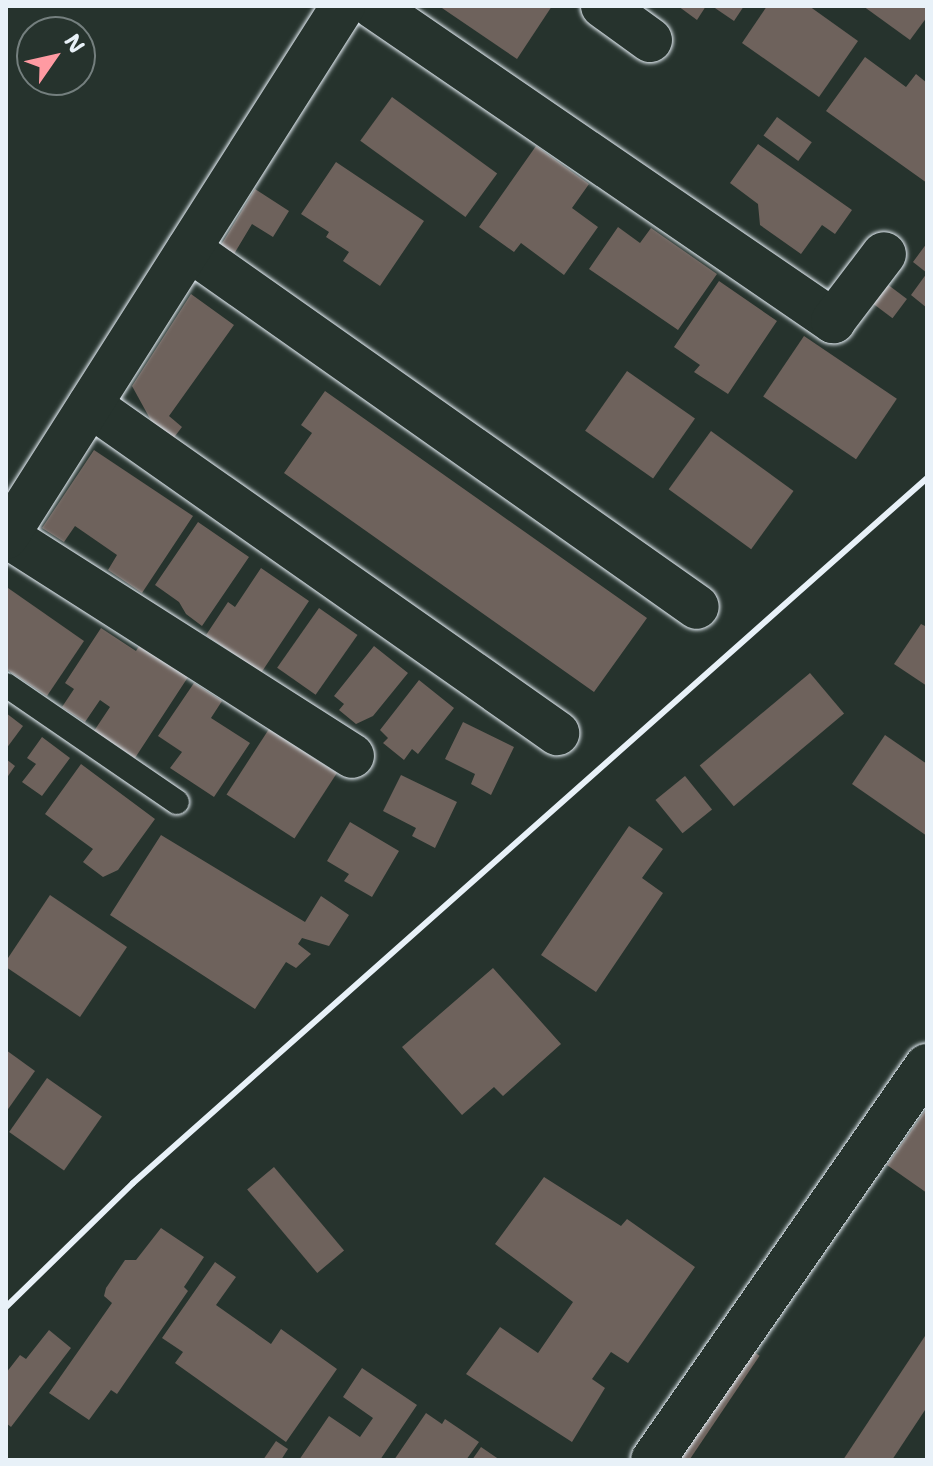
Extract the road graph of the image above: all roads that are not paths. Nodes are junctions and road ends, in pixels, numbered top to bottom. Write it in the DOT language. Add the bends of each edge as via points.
graph roads {
  1 [pos="343,6"];
  2 [pos="373,6"];
  3 [pos="603,6"];
  4 [pos="650,40"];
  5 [pos="189,249"];
  6 [pos="884,254"];
  7 [pos="90,405"];
  8 [pos="6,536"];
  9 [pos="697,607"];
  10 [pos="6,685"];
  11 [pos="557,733"];
  12 [pos="352,756"];
  13 [pos="177,802"];
  14 [pos="927,1066"];
  15 [pos="653,1460"];
  1 -- 5 [label="street"];
  2 -- 6 [label="street" via="833,321"];
  3 -- 4 [label="street"];
  5 -- 7 [label="street"];
  5 -- 9 [label="street"];
  7 -- 8 [label="street"];
  7 -- 11 [label="street"];
  8 -- 12 [label="street"];
  10 -- 13 [label="lane"];
  14 -- 15 [label="street"];
}
